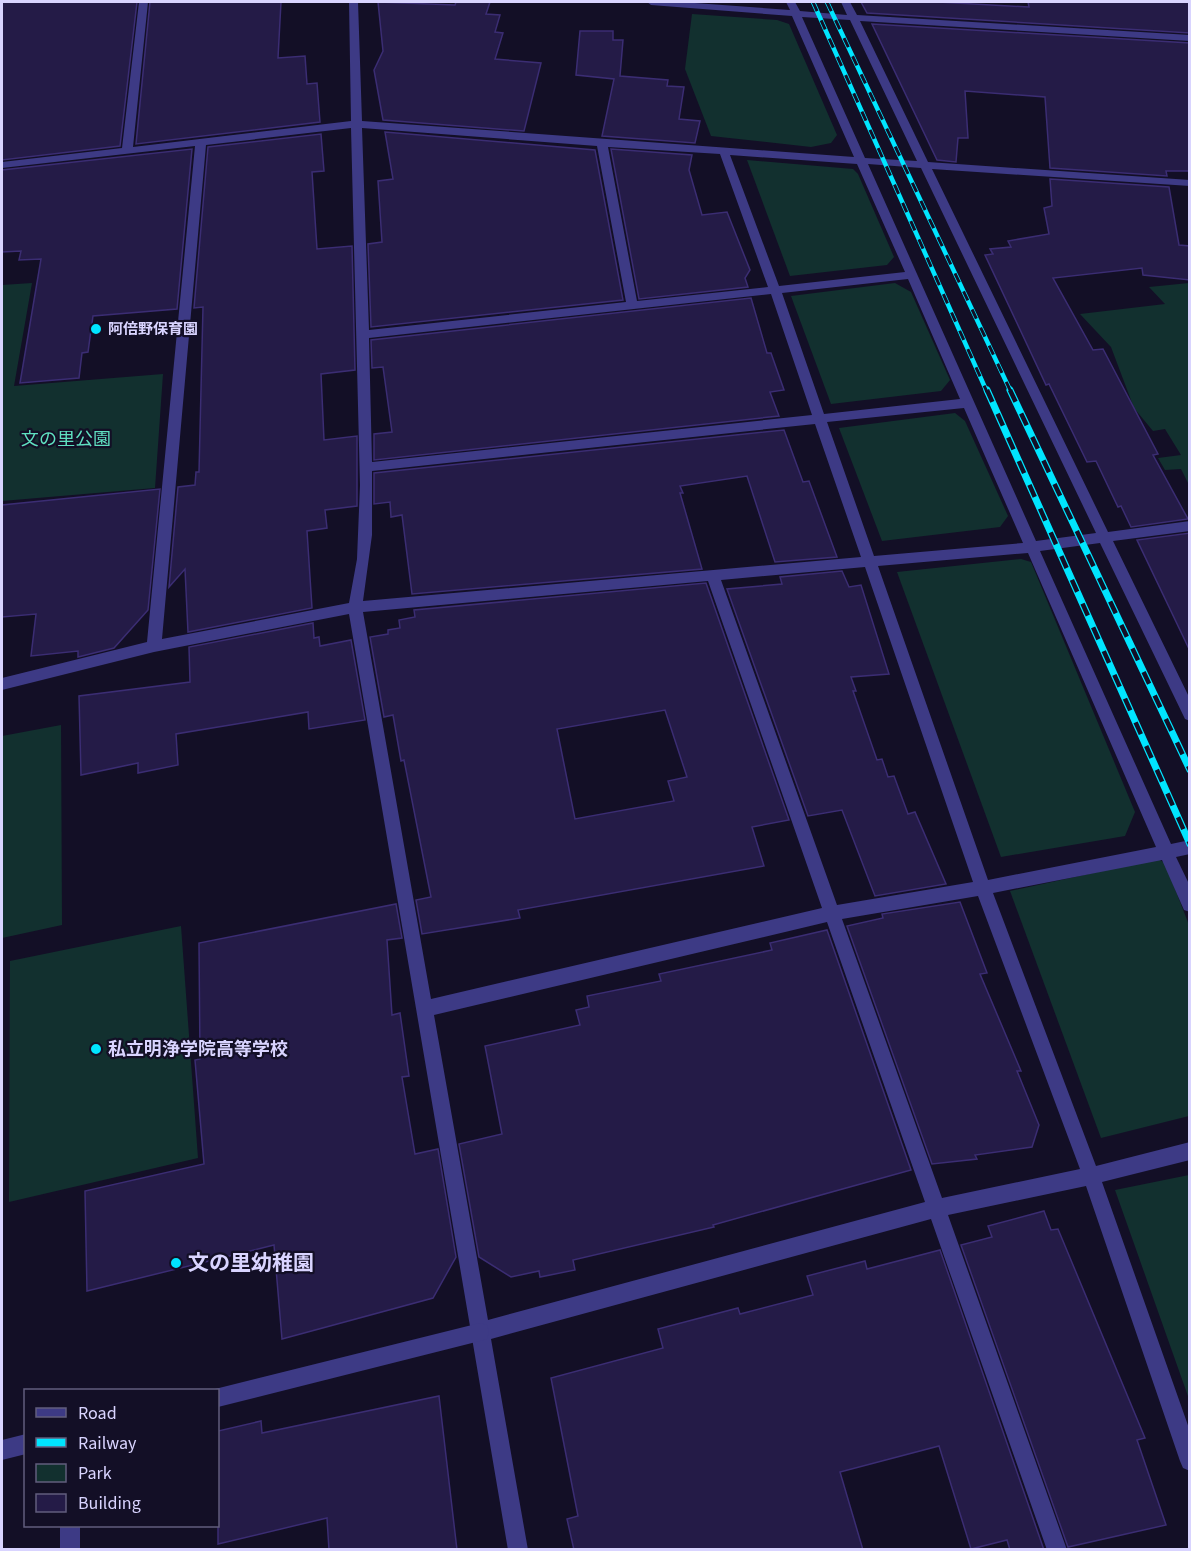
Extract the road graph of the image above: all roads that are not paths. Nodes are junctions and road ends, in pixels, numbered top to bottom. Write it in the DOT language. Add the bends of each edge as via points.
graph roads {
  1 [pos="143,2"];
  2 [pos="353,2"];
  3 [pos="651,2"];
  4 [pos="846,2"];
  5 [pos="793,7"];
  6 [pos="855,18"];
  7 [pos="1190,38"];
  8 [pos="356,124"];
  9 [pos="201,142"];
  10 [pos="602,143"];
  11 [pos="128,150"];
  12 [pos="724,152"];
  13 [pos="863,161"];
  14 [pos="2,165"];
  15 [pos="927,165"];
  16 [pos="1190,183"];
  17 [pos="913,275"];
  18 [pos="775,290"];
  19 [pos="632,306"];
  20 [pos="364,335"];
  21 [pos="968,403"];
  22 [pos="820,419"];
  23 [pos="365,467"];
  24 [pos="1190,526"];
  25 [pos="1103,536"];
  26 [pos="1032,547"];
  27 [pos="870,561"];
  28 [pos="712,574"];
  29 [pos="356,607"];
  30 [pos="154,646"];
  31 [pos="2,684"];
  32 [pos="1190,715"];
  33 [pos="1190,847"];
  34 [pos="1166,852"];
  35 [pos="983,888"];
  36 [pos="1190,905"];
  37 [pos="832,913"];
  38 [pos="424,1009"];
  39 [pos="1190,1151"];
  40 [pos="1091,1176"];
  41 [pos="938,1208"];
  42 [pos="480,1332"];
  43 [pos="219,1397"];
  44 [pos="24,1444"];
  45 [pos="2,1450"];
  46 [pos="1190,1461"];
  47 [pos="70,1527"];
  48 [pos="70,1550"];
  49 [pos="518,1550"];
  50 [pos="1057,1550"];
  1 -- 11 [label="street"];
  2 -- 8 [label="street"];
  3 -- 5 [label="street"];
  4 -- 6 [label="street"];
  5 -- 6 [label="street"];
  5 -- 13 [label="street"];
  6 -- 7 [label="street"];
  6 -- 15 [label="street"];
  8 -- 9 [label="street"];
  8 -- 10 [label="street"];
  8 -- 20 [label="street"];
  9 -- 11 [label="street"];
  9 -- 30 [label="street"];
  10 -- 12 [label="street"];
  10 -- 19 [label="street"];
  11 -- 14 [label="street"];
  12 -- 13 [label="street"];
  12 -- 18 [label="street"];
  13 -- 15 [label="street"];
  13 -- 17 [label="street"];
  15 -- 16 [label="street"];
  15 -- 25 [label="street"];
  17 -- 18 [label="street"];
  17 -- 21 [label="street"];
  18 -- 19 [label="street"];
  18 -- 22 [label="street"];
  19 -- 20 [label="street"];
  20 -- 23 [label="street"];
  21 -- 22 [label="street"];
  21 -- 26 [label="street"];
  22 -- 23 [label="street"];
  22 -- 27 [label="street"];
  23 -- 29 [label="street" via="363,577"];
  24 -- 25 [label="street"];
  25 -- 26 [label="street"];
  25 -- 32 [label="street"];
  26 -- 27 [label="street"];
  26 -- 34 [label="street"];
  27 -- 28 [label="street"];
  27 -- 35 [label="street"];
  28 -- 29 [label="street"];
  28 -- 37 [label="street"];
  29 -- 30 [label="street"];
  29 -- 38 [label="street"];
  30 -- 31 [label="street"];
  33 -- 34 [label="street"];
  34 -- 35 [label="street"];
  34 -- 36 [label="street"];
  35 -- 37 [label="street"];
  35 -- 40 [label="street"];
  37 -- 38 [label="street"];
  37 -- 41 [label="street"];
  38 -- 42 [label="street"];
  39 -- 40 [label="street"];
  40 -- 41 [label="street"];
  40 -- 46 [label="street"];
  41 -- 42 [label="street"];
  41 -- 50 [label="street"];
  42 -- 43 [label="street"];
  42 -- 49 [label="street"];
  44 -- 45 [label="street"];
  47 -- 48 [label="street"];
}
